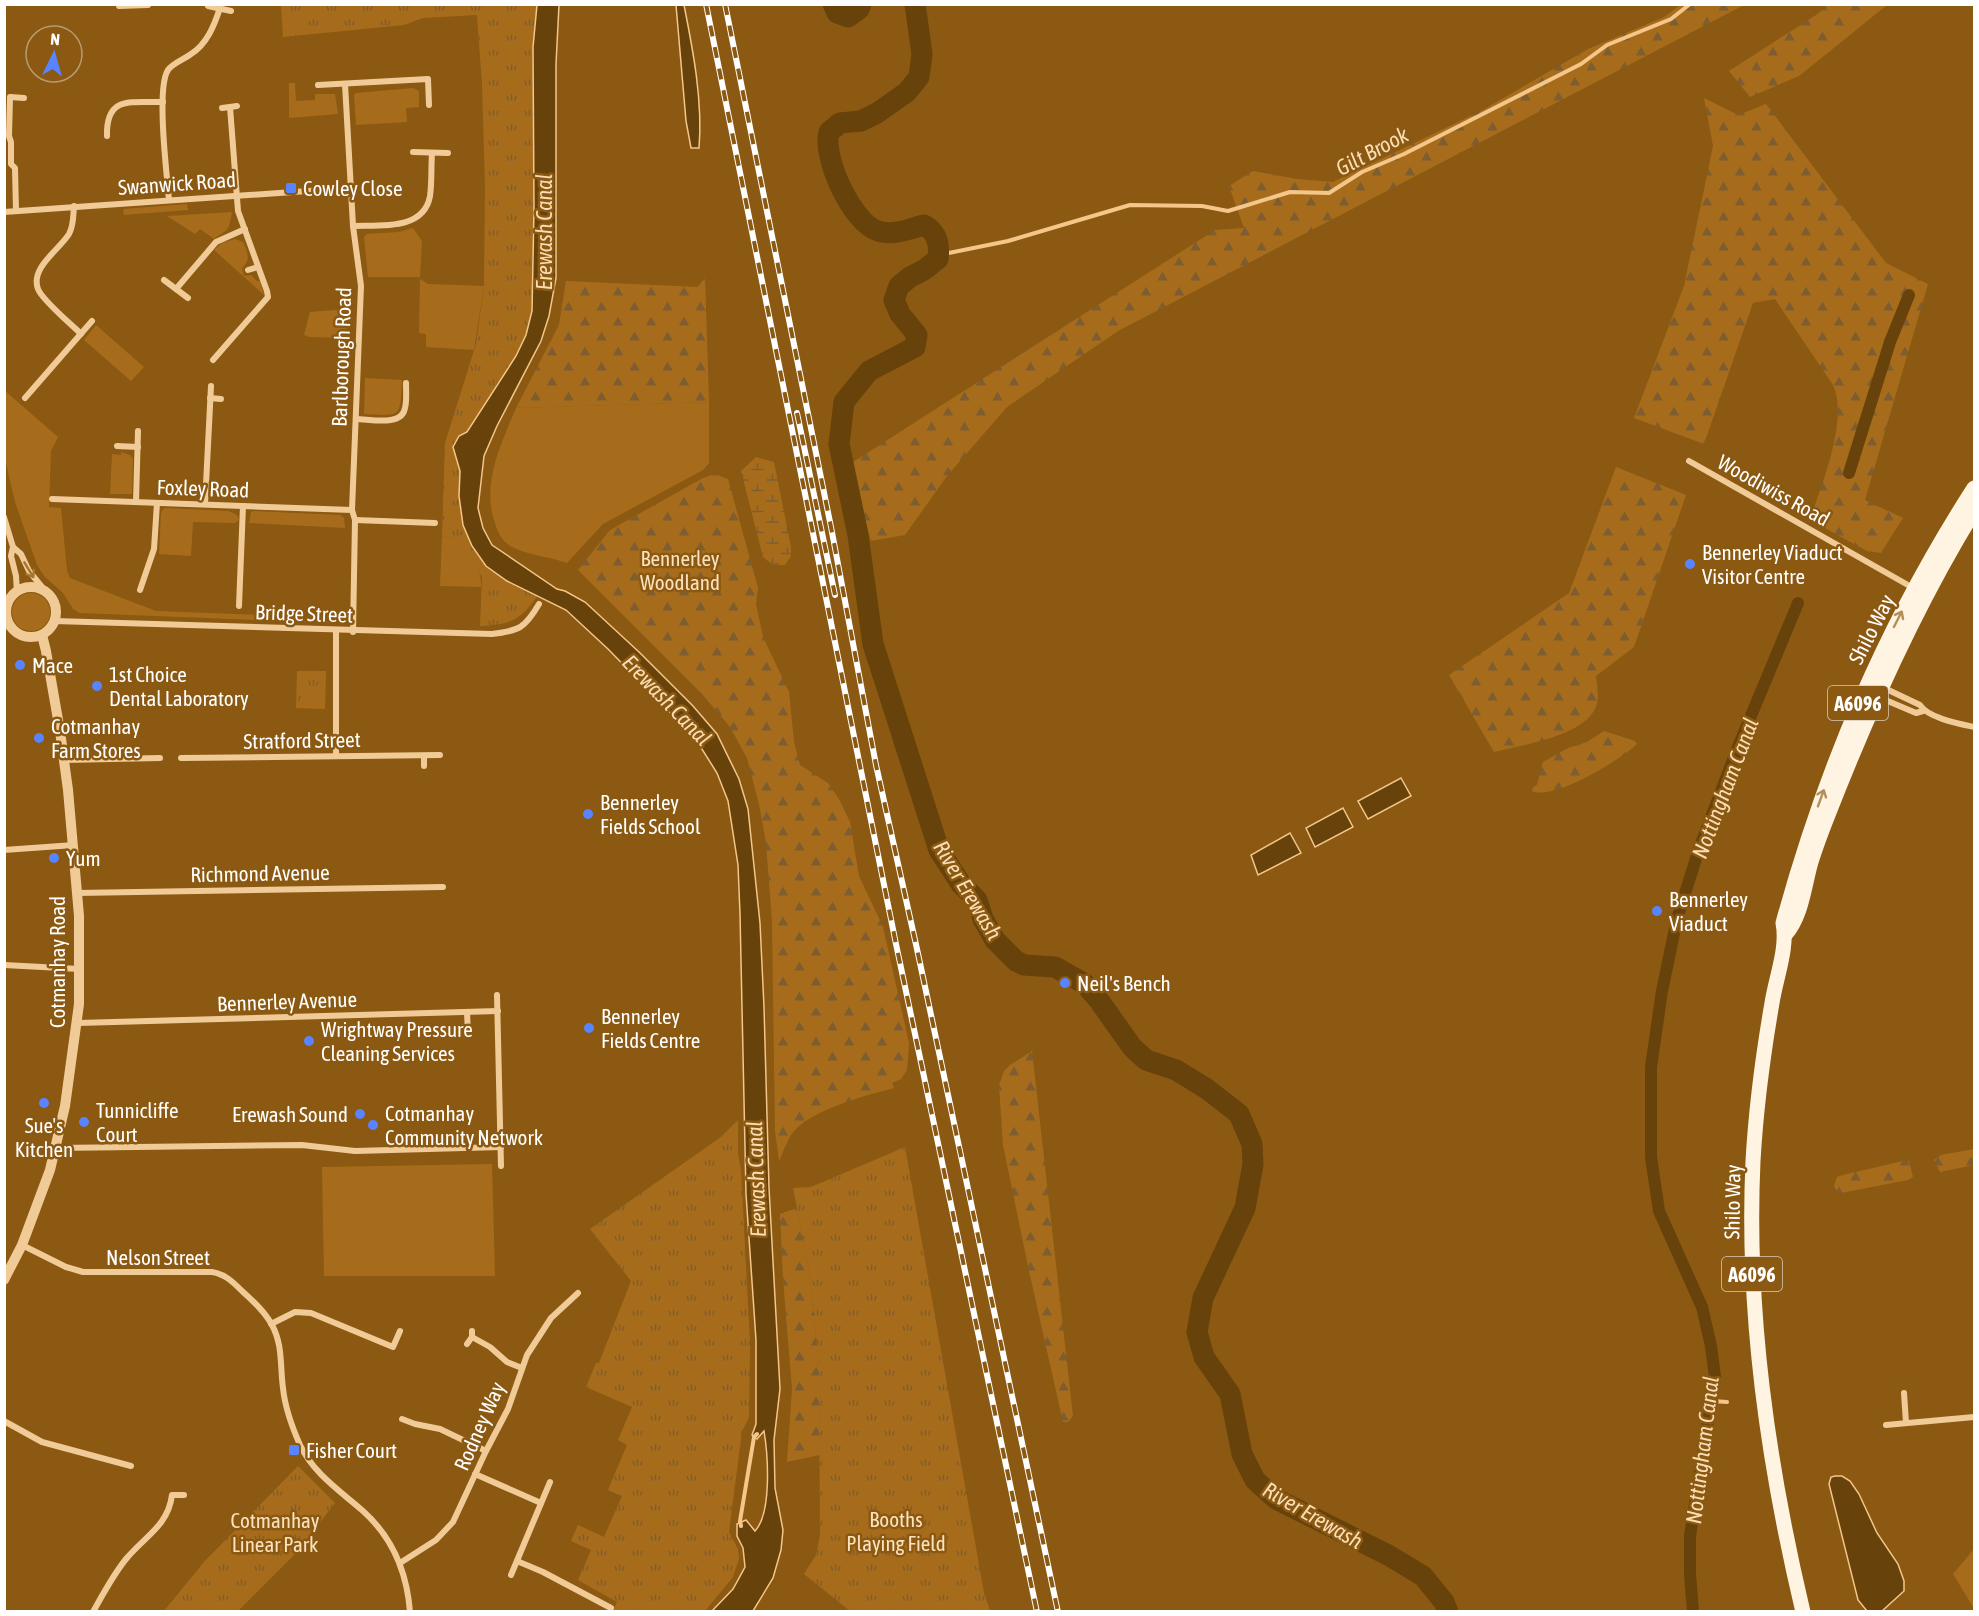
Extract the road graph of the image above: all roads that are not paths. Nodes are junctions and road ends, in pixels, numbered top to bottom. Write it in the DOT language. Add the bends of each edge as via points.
graph roads {
  1 [pos="136,5"];
  2 [pos="148,5"];
  3 [pos="119,6"];
  4 [pos="208,6"];
  5 [pos="220,8"];
  6 [pos="231,11"];
  7 [pos="345,84"];
  8 [pos="318,86"];
  9 [pos="24,98"];
  10 [pos="163,102"];
  11 [pos="429,105"];
  12 [pos="222,108"];
  13 [pos="107,136"];
  14 [pos="413,152"];
  15 [pos="432,153"];
  16 [pos="448,153"];
  17 [pos="351,189"];
  18 [pos="236,196"];
  19 [pos="169,200"];
  20 [pos="74,206"];
  21 [pos="16,211"];
  22 [pos="4,212"];
  23 [pos="353,226"];
  24 [pos="245,229"];
  25 [pos="258,267"];
  26 [pos="248,270"];
  27 [pos="164,280"];
  28 [pos="176,289"];
  29 [pos="188,298"];
  30 [pos="92,321"];
  31 [pos="81,333"];
  32 [pos="213,360"];
  33 [pos="406,383"];
  34 [pos="211,386"];
  35 [pos="25,398"];
  36 [pos="210,398"];
  37 [pos="220,399"];
  38 [pos="356,419"];
  39 [pos="138,431"];
  40 [pos="117,446"];
  41 [pos="138,447"];
  42 [pos="1689,461"];
  43 [pos="1974,488"];
  44 [pos="52,499"];
  45 [pos="136,502"];
  46 [pos="157,503"];
  47 [pos="205,504"];
  48 [pos="243,506"];
  49 [pos="352,510"];
  50 [pos="1974,511"];
  51 [pos="4,517"];
  52 [pos="355,520"];
  53 [pos="435,523"];
  54 [pos="13,547"];
  55 [pos="1936,577"];
  56 [pos="1914,589"];
  57 [pos="140,590"];
  58 [pos="17,592"];
  59 [pos="46,592"];
  60 [pos="539,604"];
  61 [pos="239,606"];
  62 [pos="6,621"];
  63 [pos="54,621"];
  64 [pos="336,631"];
  65 [pos="353,632"];
  66 [pos="42,635"];
  67 [pos="1873,689"];
  68 [pos="1923,711"];
  69 [pos="1974,727"];
  70 [pos="440,755"];
  71 [pos="336,756"];
  72 [pos="424,756"];
  73 [pos="160,758"];
  74 [pos="181,758"];
  75 [pos="64,760"];
  76 [pos="424,766"];
  77 [pos="74,845"];
  78 [pos="4,850"];
  79 [pos="443,887"];
  80 [pos="77,893"];
  81 [pos="4,966"];
  82 [pos="80,969"];
  83 [pos="497,995"];
  84 [pos="498,1011"];
  85 [pos="467,1012"];
  86 [pos="78,1023"];
  87 [pos="468,1034"];
  88 [pos="501,1147"];
  89 [pos="56,1148"];
  90 [pos="501,1166"];
  91 [pos="22,1245"];
  92 [pos="4,1280"];
  93 [pos="578,1293"];
  94 [pos="271,1324"];
  95 [pos="400,1331"];
  96 [pos="467,1344"];
  97 [pos="522,1368"];
  98 [pos="1904,1393"];
  99 [pos="1974,1417"];
  100 [pos="402,1419"];
  101 [pos="4,1421"];
  102 [pos="1906,1423"];
  103 [pos="1886,1425"];
  104 [pos="486,1450"];
  105 [pos="131,1466"];
  106 [pos="475,1474"];
  107 [pos="550,1482"];
  108 [pos="183,1495"];
  109 [pos="540,1503"];
  110 [pos="517,1561"];
  111 [pos="400,1563"];
  112 [pos="511,1575"];
  113 [pos="611,1608"];
  114 [pos="93,1611"];
  115 [pos="410,1611"];
  116 [pos="1803,1611"];
  1 -- 2 [label="street"];
  1 -- 3 [label="street"];
  4 -- 5 [label="street"];
  5 -- 6 [label="street"];
  5 -- 10 [label="street" via="198,49 168,70"];
  7 -- 8 [label="street"];
  7 -- 11 [label="street" via="428,79"];
  7 -- 17 [label="street, Barlborough Road"];
  9 -- 21 [label="street" via="10,97 9,136 11,164 15,168"];
  10 -- 13 [label="street" via="116,107 107,120"];
  10 -- 19 [label="street"];
  12 -- 18 [label="street" via="234,107"];
  14 -- 15 [label="street"];
  15 -- 16 [label="street"];
  15 -- 23 [label="street" via="430,195 418,216 403,224"];
  17 -- 18 [label="street, Swanwick Road"];
  17 -- 23 [label="street, Barlborough Road"];
  18 -- 19 [label="street, Swanwick Road"];
  18 -- 24 [label="street"];
  19 -- 20 [label="street, Swanwick Road"];
  20 -- 21 [label="street, Swanwick Road"];
  20 -- 31 [label="street" via="70,233 39,271 37,282 41,295"];
  21 -- 22 [label="street, Swanwick Road"];
  23 -- 38 [label="street, Barlborough Road" via="361,286"];
  24 -- 25 [label="street"];
  24 -- 28 [label="street" via="216,242"];
  25 -- 26 [label="street"];
  25 -- 32 [label="street" via="268,297"];
  27 -- 28 [label="street"];
  28 -- 29 [label="street"];
  30 -- 31 [label="street"];
  31 -- 35 [label="street"];
  33 -- 38 [label="street" via="401,417"];
  34 -- 36 [label="street"];
  36 -- 37 [label="street"];
  36 -- 47 [label="street"];
  38 -- 49 [label="street, Barlborough Road"];
  39 -- 41 [label="street"];
  40 -- 41 [label="street"];
  41 -- 45 [label="street"];
  42 -- 56 [label="street, Woodiwiss Road"];
  43 -- 56 [label="main road, Shilo Way / A6096"];
  44 -- 45 [label="street, Foxley Road"];
  45 -- 46 [label="street, Foxley Road"];
  46 -- 47 [label="street, Foxley Road"];
  46 -- 57 [label="street" via="154,549"];
  47 -- 48 [label="street, Foxley Road"];
  48 -- 49 [label="street, Foxley Road"];
  48 -- 61 [label="street"];
  49 -- 52 [label="street, Barlborough Road"];
  50 -- 55 [label="main road, Shilo Way / A6096"];
  51 -- 54 [label="street"];
  52 -- 53 [label="street"];
  52 -- 65 [label="street, Barlborough Road"];
  54 -- 58 [label="street"];
  54 -- 59 [label="street, one-way"];
  55 -- 56 [label="street" via="1922,589"];
  55 -- 67 [label="main road, Shilo Way / A6096"];
  67 -- 56 [label="main road, Shilo Way / A6096, one-way"];
  58 -- 59 [label="street" via="34,588"];
  58 -- 62 [label="street" via="8,604"];
  59 -- 63 [label="street" via="54,602"];
  60 -- 65 [label="street, Bridge Street" via="522,627 498,634"];
  62 -- 66 [label="street" via="19,634"];
  63 -- 64 [label="street, Bridge Street"];
  63 -- 66 [label="street"];
  64 -- 65 [label="street, Bridge Street"];
  64 -- 71 [label="street"];
  66 -- 75 [label="street, Cotmanhay Road"];
  67 -- 68 [label="street" via="1920,705"];
  67 -- 68 [label="street" via="1916,713"];
  67 -- 116 [label="main road, Shilo Way / A6096" via="1811,860 1794,926 1785,935 1756,1117 1752,1275 1765,1416"];
  68 -- 69 [label="street"];
  70 -- 72 [label="street, Stratford Street"];
  71 -- 72 [label="street, Stratford Street"];
  71 -- 74 [label="street, Stratford Street"];
  72 -- 76 [label="street"];
  73 -- 75 [label="street"];
  75 -- 77 [label="street, Cotmanhay Road"];
  77 -- 78 [label="street"];
  77 -- 80 [label="street, Cotmanhay Road"];
  79 -- 80 [label="street, Richmond Avenue"];
  80 -- 82 [label="street, Cotmanhay Road"];
  81 -- 82 [label="street"];
  82 -- 86 [label="street, Cotmanhay Road"];
  83 -- 84 [label="street"];
  84 -- 85 [label="street, Bennerley Avenue"];
  84 -- 88 [label="street"];
  85 -- 86 [label="street, Bennerley Avenue"];
  85 -- 87 [label="street"];
  86 -- 89 [label="street, Cotmanhay Road"];
  88 -- 89 [label="street" via="355,1151 302,1145"];
  88 -- 90 [label="street"];
  89 -- 91 [label="street, Cotmanhay Road"];
  91 -- 92 [label="street, Cotmanhay Road"];
  91 -- 94 [label="street, Nelson Street" via="83,1272 220,1274 245,1293"];
  93 -- 97 [label="street, Rodney Way" via="543,1328"];
  94 -- 95 [label="street" via="295,1312 311,1313 393,1347"];
  94 -- 111 [label="street, Nelson Street" via="280,1349 285,1402 305,1454 316,1471 370,1517"];
  96 -- 97 [label="street" via="472,1334 501,1359"];
  97 -- 104 [label="street, Rodney Way" via="508,1409"];
  98 -- 102 [label="street"];
  99 -- 102 [label="street"];
  100 -- 104 [label="street" via="440,1429"];
  101 -- 105 [label="street" via="42,1442 113,1465"];
  102 -- 103 [label="street"];
  104 -- 106 [label="street, Rodney Way"];
  106 -- 109 [label="street"];
  106 -- 111 [label="street, Rodney Way" via="448,1530"];
  107 -- 109 [label="street"];
  108 -- 114 [label="street" via="172,1495 163,1521 125,1561"];
  109 -- 110 [label="street"];
  110 -- 112 [label="street"];
  110 -- 113 [label="street"];
  111 -- 115 [label="street, Nelson Street"];
}
